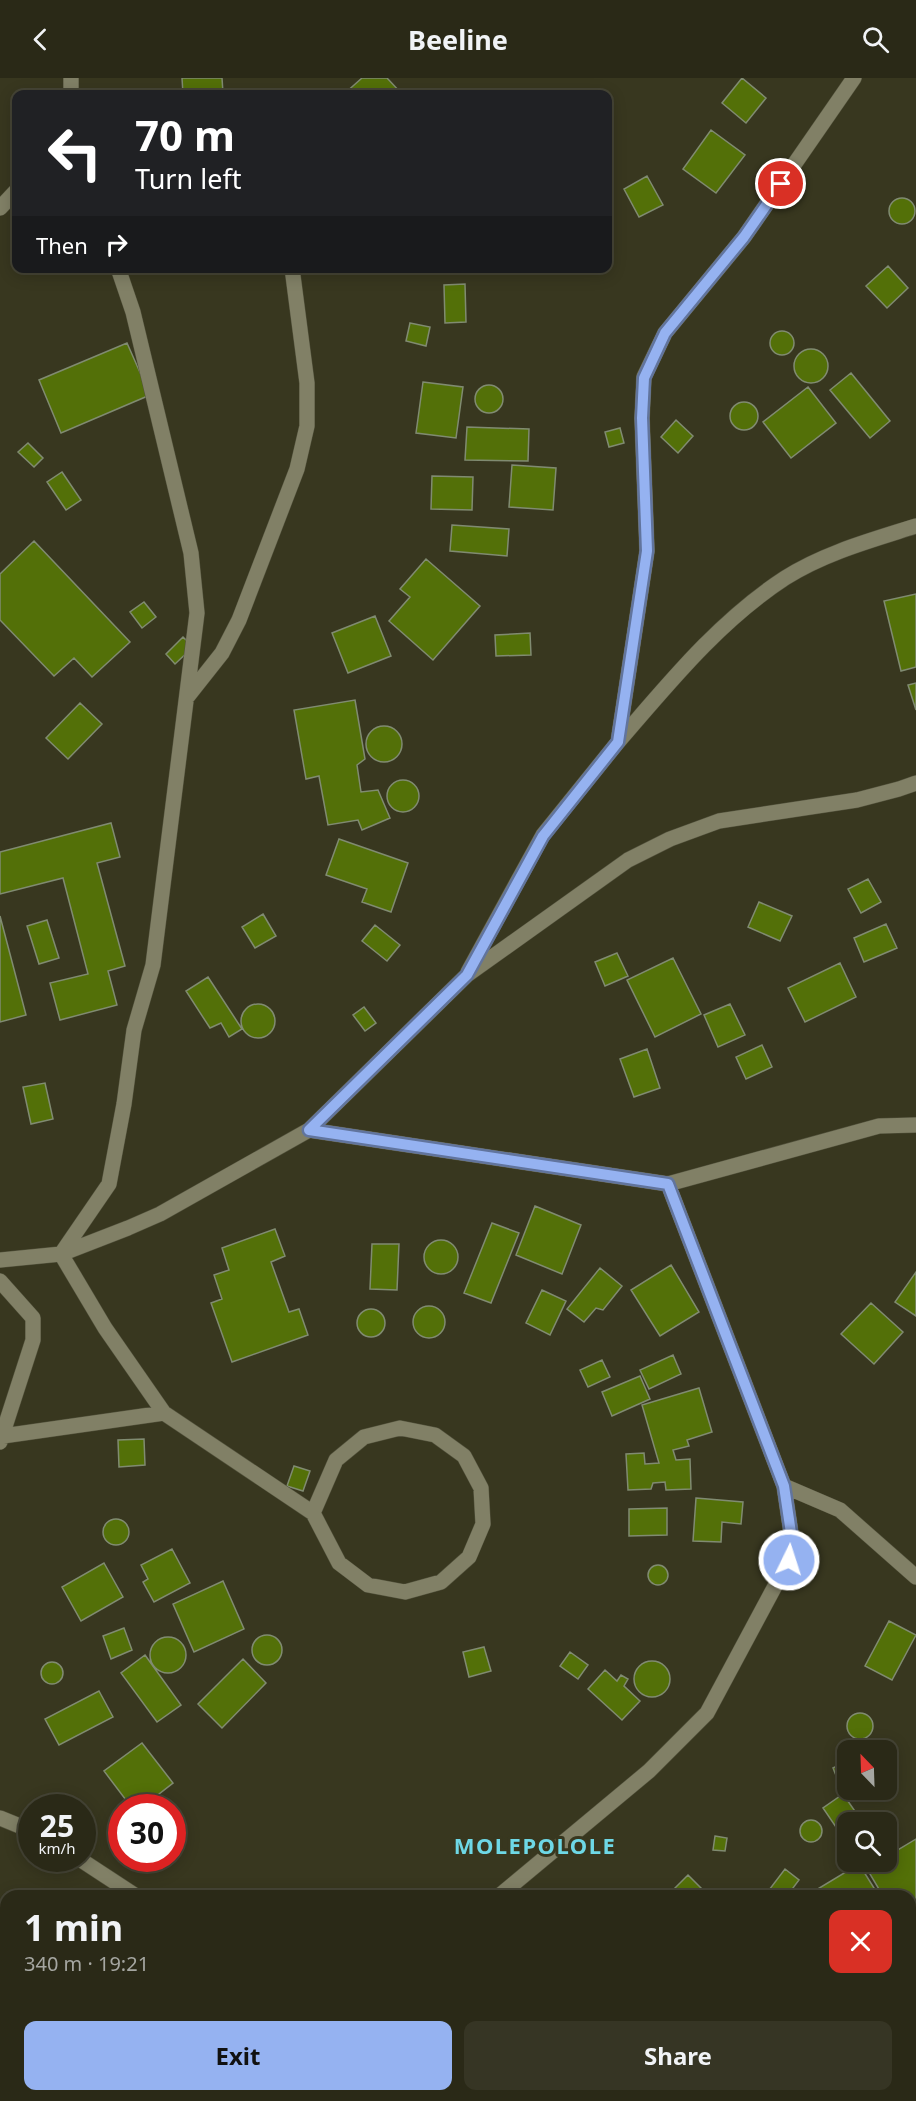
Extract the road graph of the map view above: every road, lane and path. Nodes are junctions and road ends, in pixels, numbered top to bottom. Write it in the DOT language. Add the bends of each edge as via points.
graph roads {
  1 [pos="854,78"];
  2 [pos="12,195"];
  3 [pos="0,208"];
  4 [pos="120,273"];
  5 [pos="293,273"];
  6 [pos="916,526"];
  7 [pos="188,697"];
  8 [pos="618,742"];
  9 [pos="916,783"];
  10 [pos="467,975"];
  11 [pos="916,1125"];
  12 [pos="309,1130"];
  13 [pos="668,1184"];
  14 [pos="61,1254"];
  15 [pos="0,1260"];
  16 [pos="0,1281"];
  17 [pos="164,1413"];
  18 [pos="1,1439"];
  19 [pos="784,1486"];
  20 [pos="313,1513"];
  21 [pos="916,1577"];
  22 [pos="0,1818"];
  23 [pos="18,1825"];
  24 [pos="96,1870"];
  25 [pos="127,1890"];
  26 [pos="506,1890"];
  1 -- 8 [label="street" via="744,237 665,333 644,378 647,551"];
  2 -- 3 [label="street"];
  4 -- 7 [label="street" via="133,312 191,553 197,612"];
  5 -- 7 [label="street" via="307,383 307,426 297,469 239,620 222,653"];
  6 -- 8 [label="street" via="837,552 785,578 689,660"];
  7 -- 14 [label="street" via="153,964 134,1030 109,1184"];
  8 -- 10 [label="street" via="543,836"];
  9 -- 10 [label="street" via="857,800 719,821 670,838 628,860"];
  10 -- 12 [label="street"];
  11 -- 13 [label="street" via="879,1126"];
  12 -- 13 [label="street"];
  12 -- 14 [label="street" via="160,1214"];
  13 -- 19 [label="street"];
  14 -- 15 [label="street"];
  14 -- 17 [label="street" via="105,1328"];
  16 -- 18 [label="street" via="33,1318 33,1340"];
  17 -- 18 [label="street"];
  17 -- 20 [label="street"];
  19 -- 21 [label="street" via="840,1510"];
  19 -- 26 [label="street" via="791,1533 789,1560 707,1713 649,1771"];
  20 -- 20 [label="street" via="336,1460 364,1437 400,1428 435,1435 464,1456 481,1488 483,1524 469,1557 441,1582 405,1592 368,1585 339,1563"];
  22 -- 23 [label="street"];
  24 -- 25 [label="street"];
}
